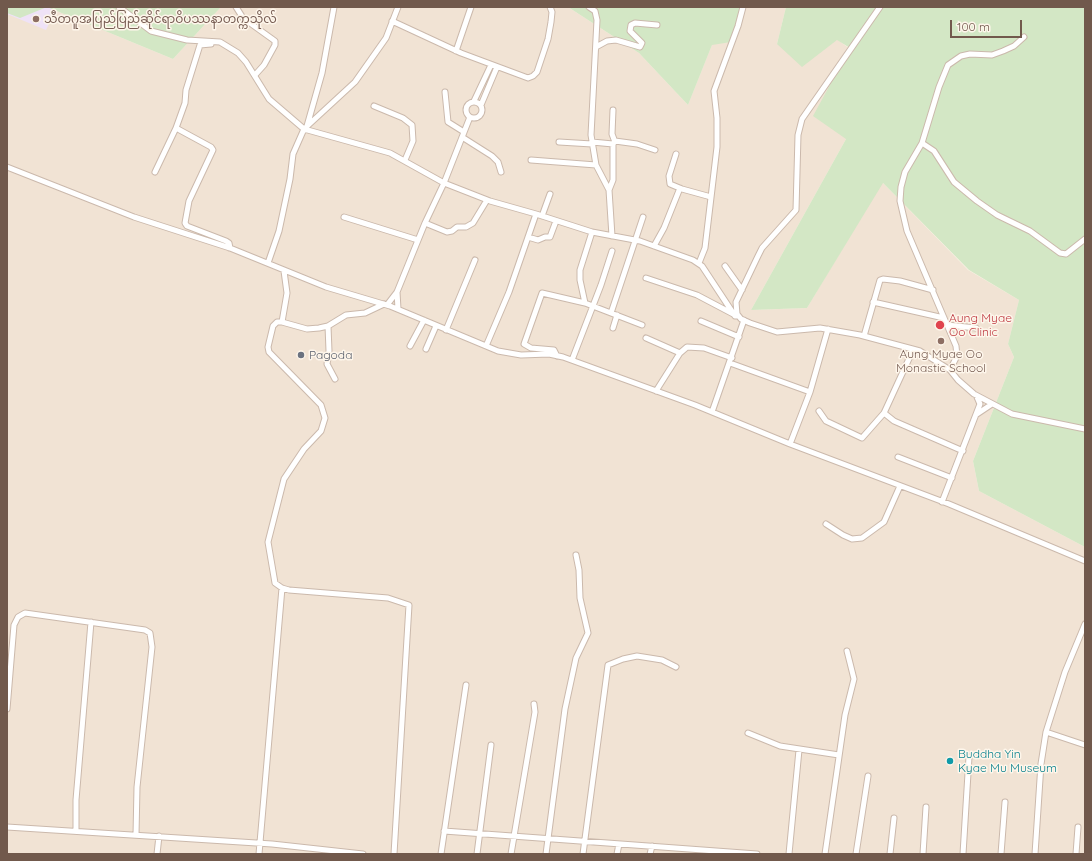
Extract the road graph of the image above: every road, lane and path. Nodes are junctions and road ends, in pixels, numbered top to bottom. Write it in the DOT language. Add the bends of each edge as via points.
graph roads {
  1 [pos="119,7"];
  2 [pos="236,7"];
  3 [pos="334,7"];
  4 [pos="398,7"];
  5 [pos="471,7"];
  6 [pos="550,7"];
  7 [pos="589,7"];
  8 [pos="743,7"];
  9 [pos="880,7"];
  10 [pos="392,21"];
  11 [pos="657,25"];
  12 [pos="1024,38"];
  13 [pos="220,42"];
  14 [pos="596,47"];
  15 [pos="456,51"];
  16 [pos="491,65"];
  17 [pos="497,67"];
  18 [pos="255,74"];
  19 [pos="445,92"];
  20 [pos="474,101"];
  21 [pos="481,105"];
  22 [pos="374,106"];
  23 [pos="613,110"];
  24 [pos="470,117"];
  25 [pos="176,128"];
  26 [pos="306,128"];
  27 [pos="463,134"];
  28 [pos="559,142"];
  29 [pos="592,143"];
  30 [pos="614,143"];
  31 [pos="922,143"];
  32 [pos="655,150"];
  33 [pos="676,154"];
  34 [pos="405,160"];
  35 [pos="531,160"];
  36 [pos="596,164"];
  37 [pos="7,167"];
  38 [pos="155,172"];
  39 [pos="501,172"];
  40 [pos="444,183"];
  41 [pos="680,188"];
  42 [pos="610,190"];
  43 [pos="550,194"];
  44 [pos="711,197"];
  45 [pos="487,200"];
  46 [pos="536,214"];
  47 [pos="542,216"];
  48 [pos="344,217"];
  49 [pos="643,217"];
  50 [pos="556,221"];
  51 [pos="424,223"];
  52 [pos="592,232"];
  53 [pos="612,236"];
  54 [pos="528,237"];
  55 [pos="1085,239"];
  56 [pos="418,240"];
  57 [pos="636,240"];
  58 [pos="654,246"];
  59 [pos="230,248"];
  60 [pos="612,251"];
  61 [pos="475,260"];
  62 [pos="268,263"];
  63 [pos="699,263"];
  64 [pos="725,266"];
  65 [pos="284,271"];
  66 [pos="646,278"];
  67 [pos="742,290"];
  68 [pos="933,290"];
  69 [pos="397,292"];
  70 [pos="873,302"];
  71 [pos="585,303"];
  72 [pos="386,305"];
  73 [pos="593,306"];
  74 [pos="398,309"];
  75 [pos="614,314"];
  76 [pos="737,316"];
  77 [pos="944,318"];
  78 [pos="424,320"];
  79 [pos="701,320"];
  80 [pos="744,320"];
  81 [pos="282,322"];
  82 [pos="642,325"];
  83 [pos="947,325"];
  84 [pos="328,326"];
  85 [pos="436,326"];
  86 [pos="613,328"];
  87 [pos="976,328"];
  88 [pos="828,329"];
  89 [pos="446,330"];
  90 [pos="864,336"];
  91 [pos="739,337"];
  92 [pos="646,338"];
  93 [pos="410,346"];
  94 [pos="486,346"];
  95 [pos="426,349"];
  96 [pos="913,350"];
  97 [pos="680,353"];
  98 [pos="557,356"];
  99 [pos="732,358"];
  100 [pos="572,360"];
  101 [pos="730,363"];
  102 [pos="950,370"];
  103 [pos="335,379"];
  104 [pos="656,391"];
  105 [pos="810,392"];
  106 [pos="974,394"];
  107 [pos="992,404"];
  108 [pos="712,412"];
  109 [pos="819,412"];
  110 [pos="884,413"];
  111 [pos="975,416"];
  112 [pos="1085,429"];
  113 [pos="790,444"];
  114 [pos="963,450"];
  115 [pos="898,457"];
  116 [pos="952,478"];
  117 [pos="900,486"];
  118 [pos="942,502"];
  119 [pos="826,524"];
  120 [pos="576,555"];
  121 [pos="1085,561"];
  122 [pos="282,588"];
  123 [pos="91,622"];
  124 [pos="1085,624"];
  125 [pos="1078,639"];
  126 [pos="1085,641"];
  127 [pos="847,651"];
  128 [pos="676,667"];
  129 [pos="466,685"];
  130 [pos="534,704"];
  131 [pos="7,709"];
  132 [pos="1046,732"];
  133 [pos="748,733"];
  134 [pos="490,745"];
  135 [pos="1085,745"];
  136 [pos="799,750"];
  137 [pos="839,755"];
  138 [pos="969,757"];
  139 [pos="868,776"];
  140 [pos="1005,802"];
  141 [pos="926,806"];
  142 [pos="894,818"];
  143 [pos="7,827"];
  144 [pos="1078,827"];
  145 [pos="76,831"];
  146 [pos="444,831"];
  147 [pos="480,834"];
  148 [pos="136,835"];
  149 [pos="159,836"];
  150 [pos="513,836"];
  151 [pos="549,839"];
  152 [pos="584,842"];
  153 [pos="260,843"];
  154 [pos="619,844"];
  155 [pos="652,846"];
  156 [pos="687,851"];
  157 [pos="723,853"];
  158 [pos="157,854"];
  159 [pos="260,854"];
  160 [pos="361,854"];
  161 [pos="394,854"];
  162 [pos="440,854"];
  163 [pos="477,854"];
  164 [pos="511,854"];
  165 [pos="546,854"];
  166 [pos="583,854"];
  167 [pos="617,854"];
  168 [pos="650,854"];
  169 [pos="754,854"];
  170 [pos="757,854"];
  171 [pos="789,854"];
  172 [pos="825,854"];
  173 [pos="856,854"];
  174 [pos="890,854"];
  175 [pos="923,854"];
  176 [pos="963,854"];
  177 [pos="1001,854"];
  178 [pos="1035,854"];
  179 [pos="1076,854"];
  1 -- 13 [label="street" via="150,31 187,40"];
  2 -- 18 [label="street" via="243,18 275,41 264,65"];
  3 -- 26 [label="street" via="322,73"];
  4 -- 10 [label="street"];
  5 -- 15 [label="street"];
  6 -- 17 [label="street" via="551,22 537,72 525,78"];
  7 -- 14 [label="street" via="595,10 597,15"];
  8 -- 44 [label="street" via="714,91 718,138"];
  9 -- 67 [label="street" via="802,119 798,135 796,210 762,248"];
  10 -- 15 [label="street"];
  10 -- 26 [label="street" via="386,38 355,82"];
  11 -- 14 [label="street" via="632,25 630,31 642,43 640,48 616,40 607,41"];
  12 -- 31 [label="street" via="1014,46 992,55 970,54 953,60 944,71"];
  13 -- 18 [label="street" via="238,53"];
  13 -- 25 [label="street" via="200,45"];
  14 -- 29 [label="street" via="590,120"];
  15 -- 16 [label="street"];
  16 -- 17 [label="street"];
  16 -- 20 [label="street"];
  17 -- 21 [label="street"];
  18 -- 26 [label="street" via="269,99"];
  19 -- 27 [label="street" via="448,122"];
  20 -- 21 [label="street"];
  20 -- 24 [label="street" via="466,107"];
  21 -- 24 [label="street" via="480,116"];
  22 -- 34 [label="street" via="403,118 412,125 413,141"];
  23 -- 30 [label="street"];
  24 -- 27 [label="street"];
  25 -- 38 [label="street"];
  25 -- 59 [label="street" via="213,150 189,201 187,226 226,241"];
  26 -- 34 [label="street" via="390,153"];
  26 -- 62 [label="street" via="294,154 278,231"];
  27 -- 39 [label="street" via="492,156 498,162"];
  27 -- 40 [label="street"];
  28 -- 29 [label="street"];
  29 -- 30 [label="street"];
  29 -- 36 [label="street"];
  30 -- 32 [label="street" via="627,142"];
  30 -- 42 [label="street" via="613,180"];
  31 -- 55 [label="street" via="934,151 954,182 997,215 1030,231 1060,253 1066,254"];
  31 -- 68 [label="street" via="905,172 900,201 907,231"];
  33 -- 41 [label="street" via="669,181"];
  34 -- 40 [label="street"];
  35 -- 36 [label="street"];
  36 -- 42 [label="street"];
  37 -- 59 [label="street" via="134,217"];
  40 -- 45 [label="street"];
  40 -- 51 [label="street"];
  41 -- 44 [label="street"];
  41 -- 58 [label="street"];
  42 -- 53 [label="street"];
  43 -- 47 [label="street"];
  44 -- 63 [label="street" via="705,248"];
  45 -- 46 [label="street"];
  45 -- 51 [label="street" via="473,223 468,226 457,227 449,232"];
  46 -- 47 [label="street"];
  46 -- 54 [label="street"];
  47 -- 50 [label="street"];
  48 -- 56 [label="street"];
  49 -- 57 [label="street"];
  50 -- 52 [label="street"];
  50 -- 54 [label="street" via="550,237 538,240"];
  51 -- 56 [label="street"];
  52 -- 53 [label="street"];
  52 -- 71 [label="street" via="580,270"];
  53 -- 57 [label="street"];
  54 -- 94 [label="street" via="509,292"];
  56 -- 69 [label="street"];
  57 -- 58 [label="street"];
  57 -- 75 [label="street"];
  58 -- 63 [label="street"];
  59 -- 62 [label="street"];
  60 -- 73 [label="street"];
  61 -- 89 [label="street"];
  62 -- 65 [label="street"];
  63 -- 76 [label="street"];
  64 -- 67 [label="street"];
  65 -- 72 [label="street"];
  65 -- 81 [label="street" via="286,293"];
  66 -- 76 [label="street" via="697,295"];
  67 -- 76 [label="street" via="736,302"];
  68 -- 70 [label="street" via="883,278"];
  68 -- 77 [label="street"];
  69 -- 72 [label="street"];
  69 -- 74 [label="street"];
  70 -- 77 [label="street"];
  70 -- 90 [label="street"];
  71 -- 73 [label="street"];
  71 -- 98 [label="street" via="542,293 524,344 531,348 554,350"];
  72 -- 74 [label="street"];
  72 -- 84 [label="street" via="365,313 346,315"];
  73 -- 75 [label="street"];
  73 -- 100 [label="street"];
  74 -- 78 [label="street"];
  75 -- 82 [label="street"];
  75 -- 86 [label="street"];
  76 -- 80 [label="street"];
  77 -- 83 [label="street"];
  78 -- 85 [label="street"];
  78 -- 93 [label="street"];
  79 -- 91 [label="street"];
  80 -- 88 [label="street" via="777,332"];
  80 -- 91 [label="street"];
  81 -- 84 [label="street" via="307,329"];
  81 -- 122 [label="street" via="277,322 273,326 269,352 321,405 325,418 321,430 304,449 284,479 268,542 275,583"];
  83 -- 87 [label="street"];
  83 -- 102 [label="street" via="956,346 957,356"];
  84 -- 103 [label="street" via="327,364"];
  85 -- 89 [label="street"];
  85 -- 95 [label="street"];
  88 -- 90 [label="street"];
  88 -- 105 [label="street"];
  89 -- 94 [label="street"];
  90 -- 96 [label="street"];
  91 -- 99 [label="street"];
  92 -- 97 [label="street"];
  94 -- 98 [label="street" via="522,355"];
  96 -- 102 [label="street" via="923,352"];
  96 -- 110 [label="street"];
  97 -- 99 [label="street" via="686,347 693,346"];
  97 -- 104 [label="street"];
  98 -- 100 [label="street"];
  99 -- 101 [label="street"];
  100 -- 104 [label="street"];
  101 -- 105 [label="street"];
  101 -- 108 [label="street"];
  102 -- 106 [label="street"];
  104 -- 108 [label="street"];
  105 -- 113 [label="street"];
  106 -- 107 [label="street"];
  106 -- 111 [label="street" via="979,398 980,404"];
  107 -- 111 [label="street"];
  107 -- 112 [label="street" via="1018,416"];
  108 -- 113 [label="street"];
  109 -- 110 [label="street" via="826,421 862,438"];
  110 -- 114 [label="street" via="894,422"];
  111 -- 114 [label="street"];
  113 -- 117 [label="street"];
  114 -- 116 [label="street"];
  115 -- 116 [label="street"];
  116 -- 118 [label="street"];
  117 -- 118 [label="street"];
  117 -- 119 [label="street" via="884,522 862,538 852,539"];
  118 -- 121 [label="street"];
  120 -- 151 [label="street" via="580,570 580,598 588,633 576,658 565,709"];
  122 -- 153 [label="street"];
  122 -- 161 [label="street" via="388,598 409,605"];
  123 -- 131 [label="street" via="25,613 18,617 12,638"];
  123 -- 145 [label="street" via="76,800"];
  123 -- 148 [label="street" via="146,630 152,638 137,787"];
  124 -- 125 [label="street"];
  125 -- 126 [label="street"];
  125 -- 132 [label="street"];
  127 -- 137 [label="street" via="854,679"];
  128 -- 152 [label="street" via="662,660 637,656 623,658 608,665"];
  129 -- 146 [label="street"];
  130 -- 150 [label="street" via="535,712"];
  132 -- 135 [label="street"];
  132 -- 178 [label="street" via="1041,764"];
  133 -- 136 [label="street" via="780,746"];
  134 -- 147 [label="street"];
  136 -- 137 [label="street"];
  136 -- 171 [label="street"];
  137 -- 172 [label="street"];
  138 -- 176 [label="street"];
  139 -- 173 [label="street"];
  140 -- 177 [label="street"];
  141 -- 175 [label="street"];
  142 -- 174 [label="street"];
  143 -- 145 [label="street"];
  144 -- 179 [label="street"];
  145 -- 148 [label="street"];
  146 -- 147 [label="street"];
  146 -- 162 [label="street"];
  147 -- 150 [label="street"];
  147 -- 163 [label="street"];
  148 -- 149 [label="street"];
  149 -- 153 [label="street"];
  149 -- 158 [label="street"];
  150 -- 151 [label="street"];
  150 -- 164 [label="street"];
  151 -- 152 [label="street"];
  151 -- 165 [label="street"];
  152 -- 154 [label="street"];
  152 -- 166 [label="street"];
  153 -- 159 [label="street"];
  153 -- 160 [label="street"];
  154 -- 155 [label="street"];
  154 -- 167 [label="street"];
  155 -- 156 [label="street"];
  155 -- 168 [label="street"];
  156 -- 157 [label="street"];
  157 -- 169 [label="street"];
  169 -- 170 [label="street"];
}
